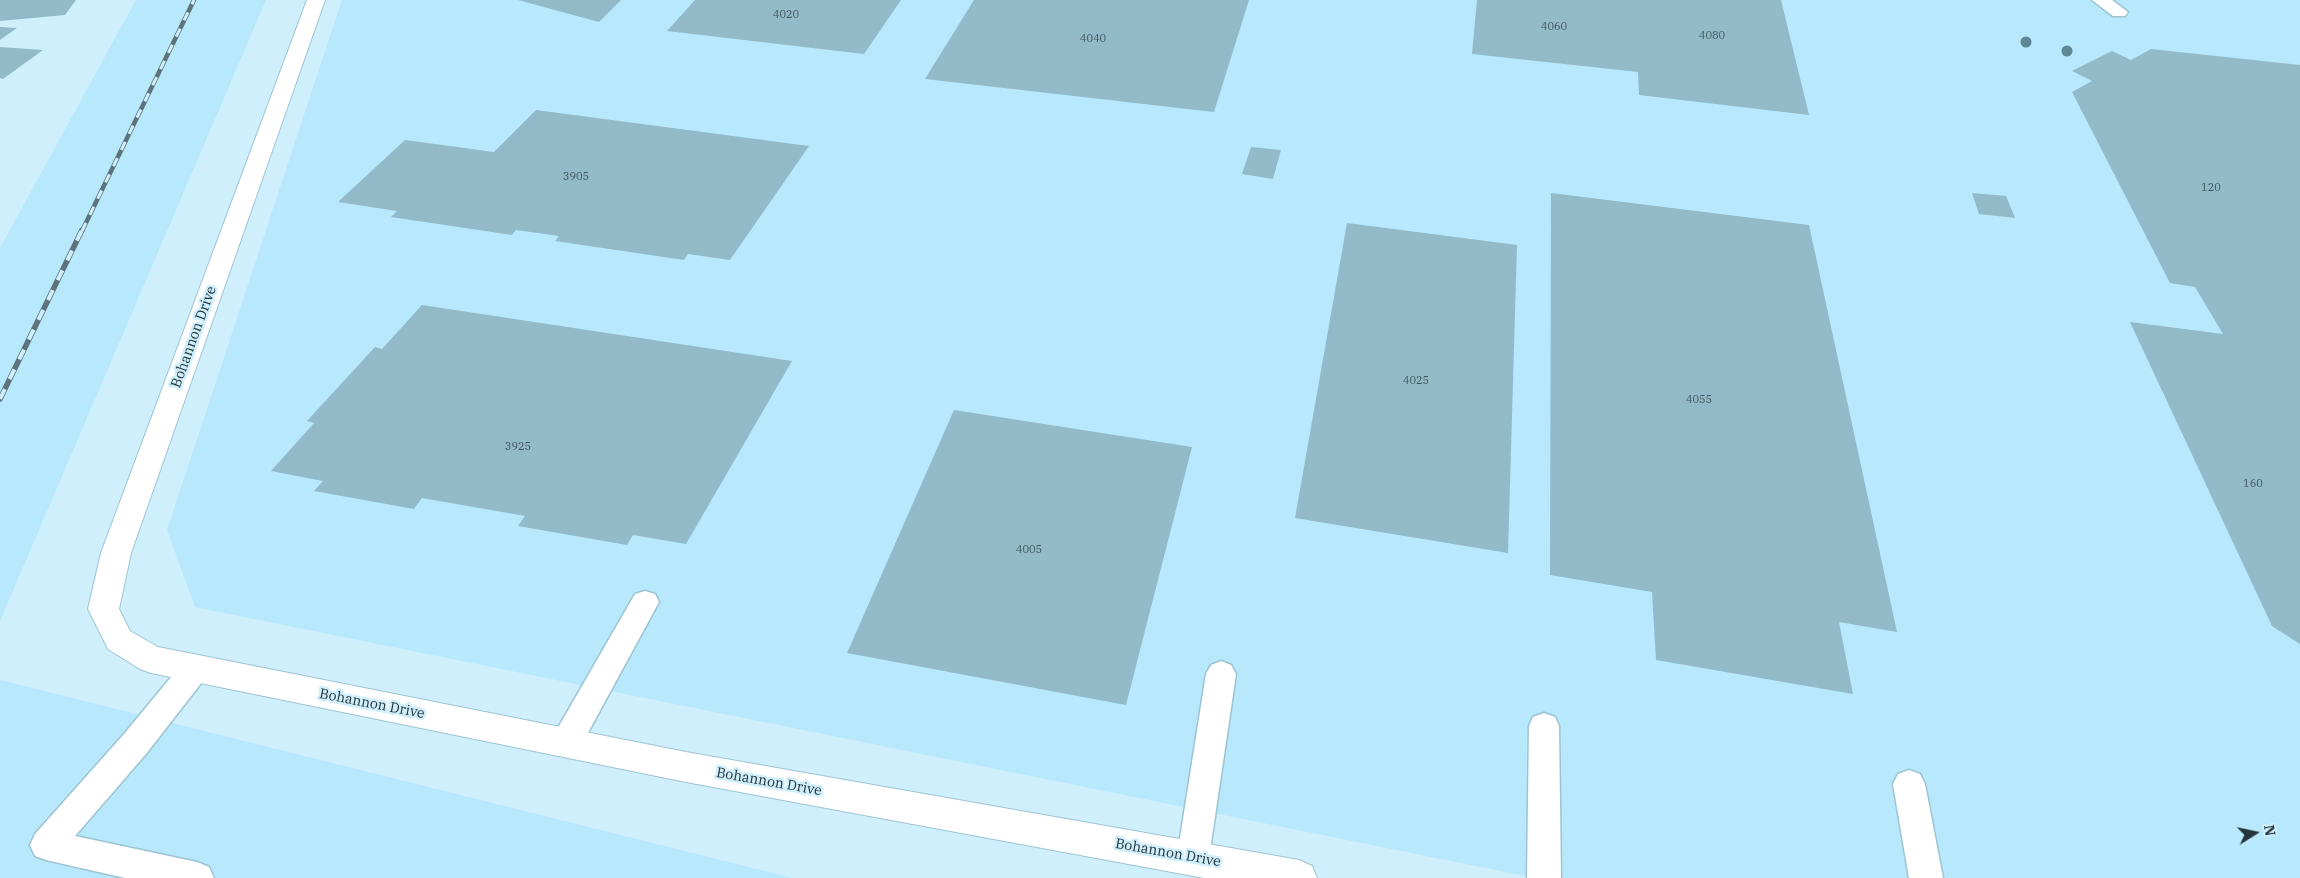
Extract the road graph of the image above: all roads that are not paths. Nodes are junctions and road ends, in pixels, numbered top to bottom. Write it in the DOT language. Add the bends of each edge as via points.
graph roads {
  1 [pos="316,0"];
  2 [pos="2100,0"];
  3 [pos="2119,12"];
  4 [pos="645,602"];
  5 [pos="196,668"];
  6 [pos="1221,674"];
  7 [pos="1544,726"];
  8 [pos="566,743"];
  9 [pos="1909,784"];
  10 [pos="1192,857"];
  11 [pos="197,878"];
  12 [pos="1299,878"];
  13 [pos="1544,878"];
  14 [pos="1926,878"];
  1 -- 5 [label="street, Bohannon Drive" via="116,553 103,609 119,640 152,659"];
  2 -- 3 [label="lane"];
  4 -- 8 [label="lane"];
  5 -- 8 [label="street, Bohannon Drive"];
  5 -- 11 [label="lane" via="46,845"];
  6 -- 10 [label="lane"];
  7 -- 13 [label="lane"];
  8 -- 10 [label="street, Bohannon Drive" via="686,768"];
  9 -- 14 [label="lane"];
  10 -- 12 [label="street, Bohannon Drive"];
}
